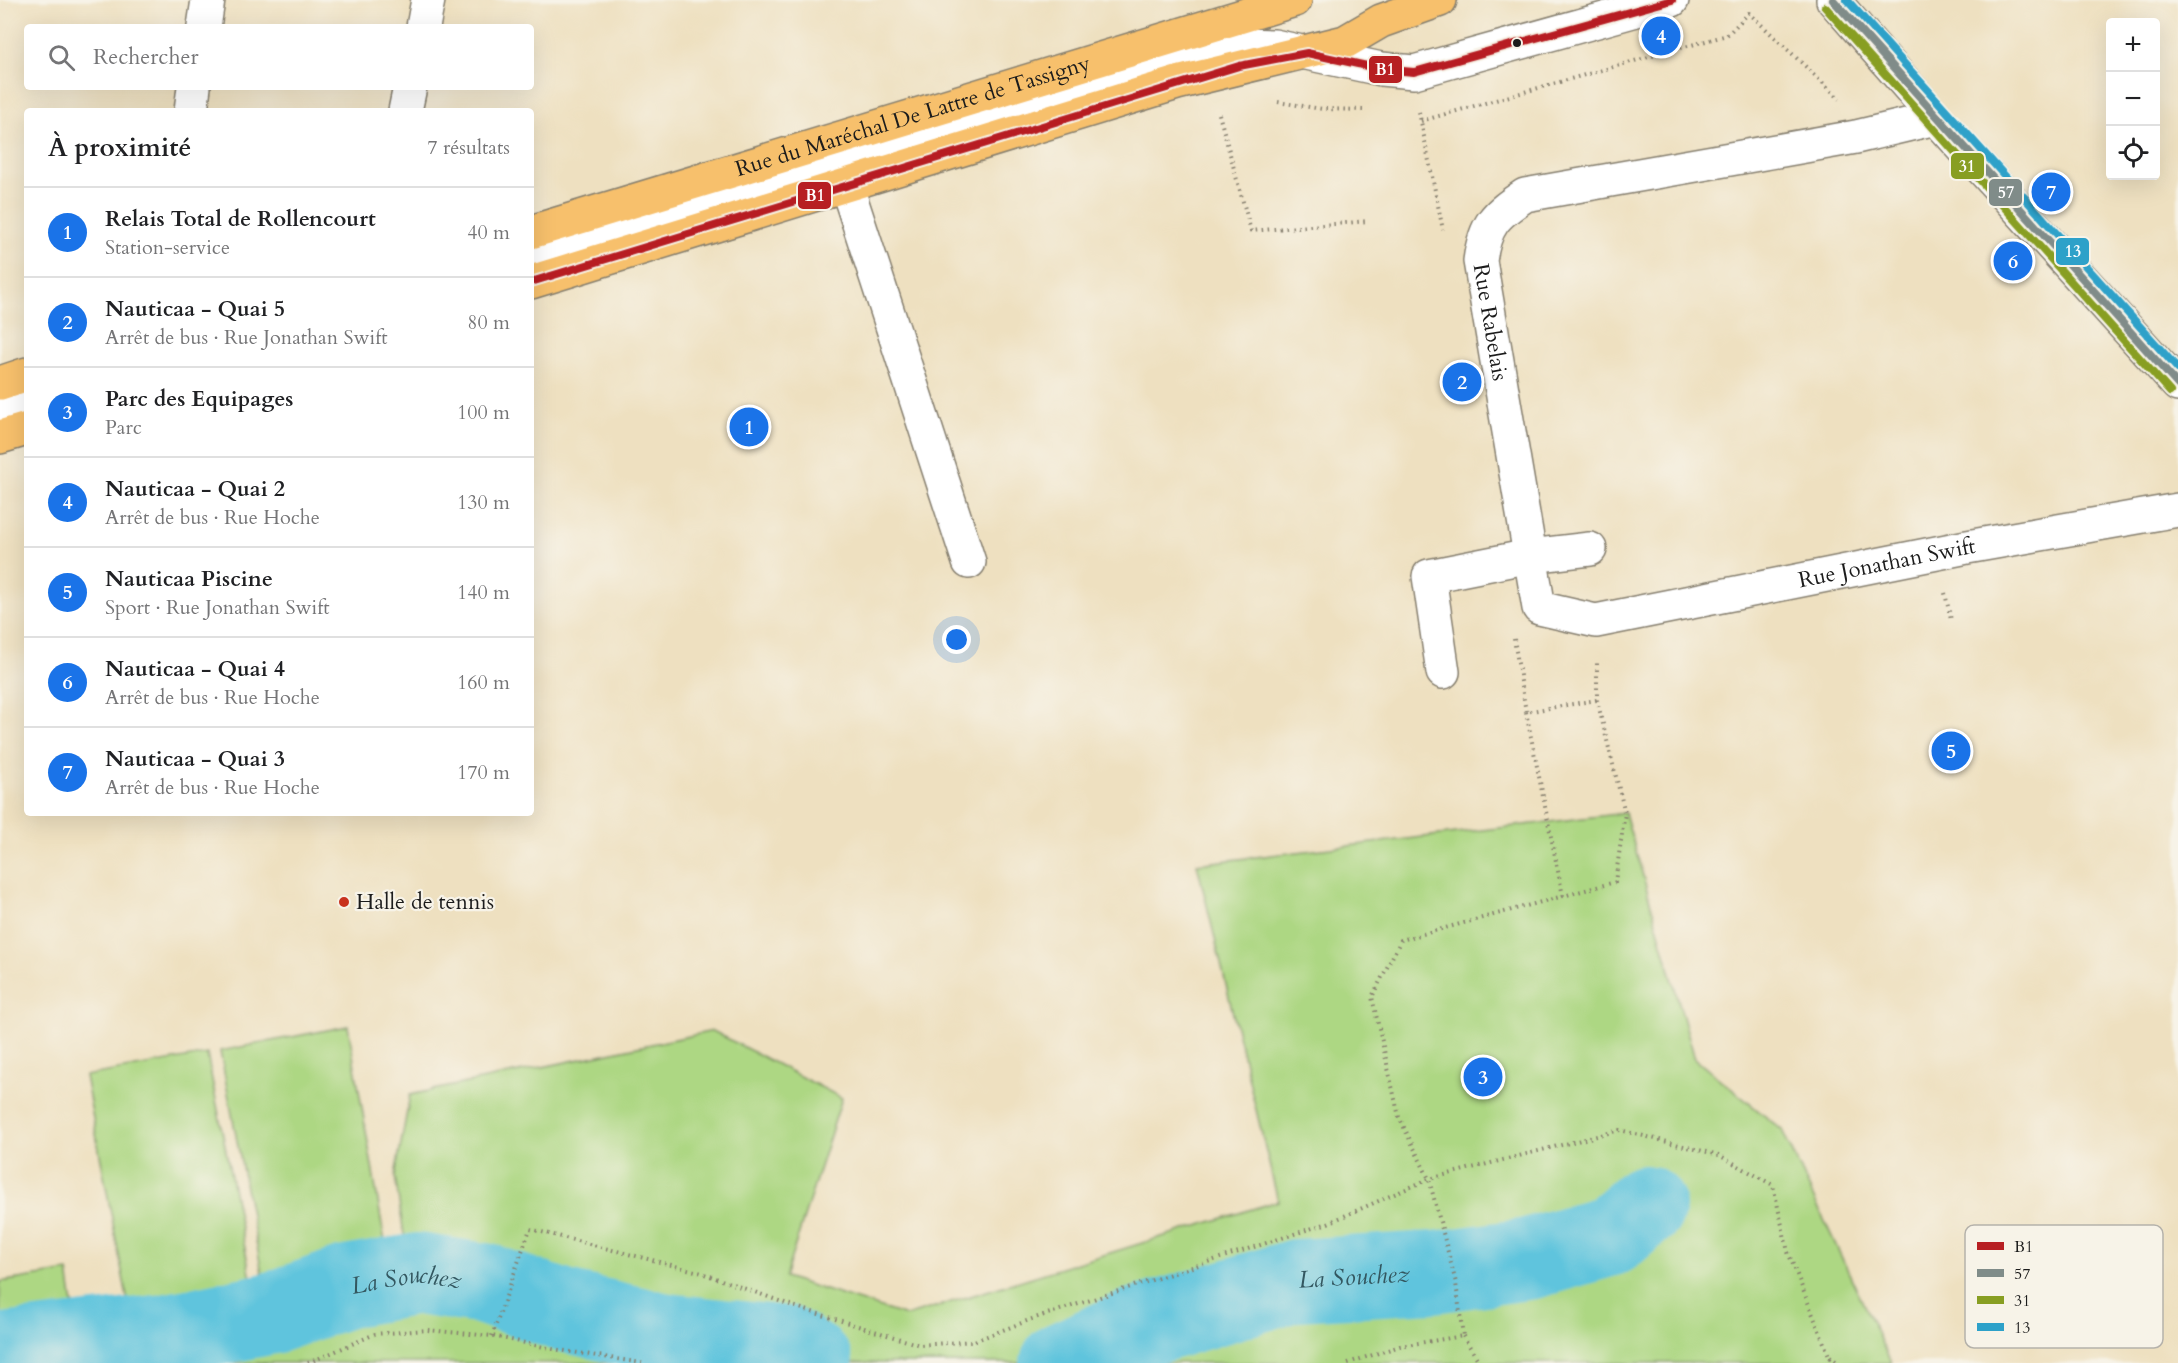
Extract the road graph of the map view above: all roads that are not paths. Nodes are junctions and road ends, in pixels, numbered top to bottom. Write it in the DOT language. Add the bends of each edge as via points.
graph roads {
  1 [pos="208,0"];
  2 [pos="428,0"];
  3 [pos="1295,0"];
  4 [pos="1440,0"];
  5 [pos="1672,0"];
  6 [pos="1833,0"];
  7 [pos="204,24"];
  8 [pos="424,24"];
  9 [pos="1307,54"];
  10 [pos="194,90"];
  11 [pos="409,90"];
  12 [pos="191,108"];
  13 [pos="406,108"];
  14 [pos="1936,118"];
  15 [pos="846,184"];
  16 [pos="534,231"];
  17 [pos="534,253"];
  18 [pos="534,281"];
  19 [pos="24,375"];
  20 [pos="0,383"];
  21 [pos="2178,386"];
  22 [pos="24,406"];
  23 [pos="0,413"];
  24 [pos="24,430"];
  25 [pos="0,437"];
  26 [pos="2178,510"];
  27 [pos="1590,549"];
  28 [pos="1530,556"];
  29 [pos="969,562"];
  30 [pos="1596,621"];
  31 [pos="1443,672"];
  1 -- 7 [label="street"];
  2 -- 8 [label="street"];
  3 -- 16 [label="main road, Rue du Maréchal De Lattre de Tassigny"];
  4 -- 9 [label="main road, Rue du Maréchal De Lattre de Tassigny" via="1380,21 1346,42"];
  5 -- 9 [label="street" via="1414,72"];
  6 -- 14 [label="street"];
  9 -- 15 [label="main road, Rue du Maréchal De Lattre de Tassigny" via="1177,82"];
  9 -- 17 [label="street" via="1274,46 1208,50"];
  10 -- 12 [label="street"];
  11 -- 13 [label="street"];
  14 -- 21 [label="street"];
  14 -- 28 [label="street, Rue Rabelais" via="1856,137 1525,195 1500,212 1484,235 1480,261"];
  15 -- 18 [label="main road, Rue du Maréchal De Lattre de Tassigny"];
  15 -- 29 [label="street"];
  19 -- 20 [label="main road"];
  22 -- 23 [label="street"];
  24 -- 25 [label="main road"];
  26 -- 30 [label="street, Rue Jonathan Swift" via="1967,547"];
  27 -- 28 [label="street"];
  28 -- 30 [label="street, Rue Rabelais" via="1539,608"];
  28 -- 31 [label="street" via="1429,576"];
}
